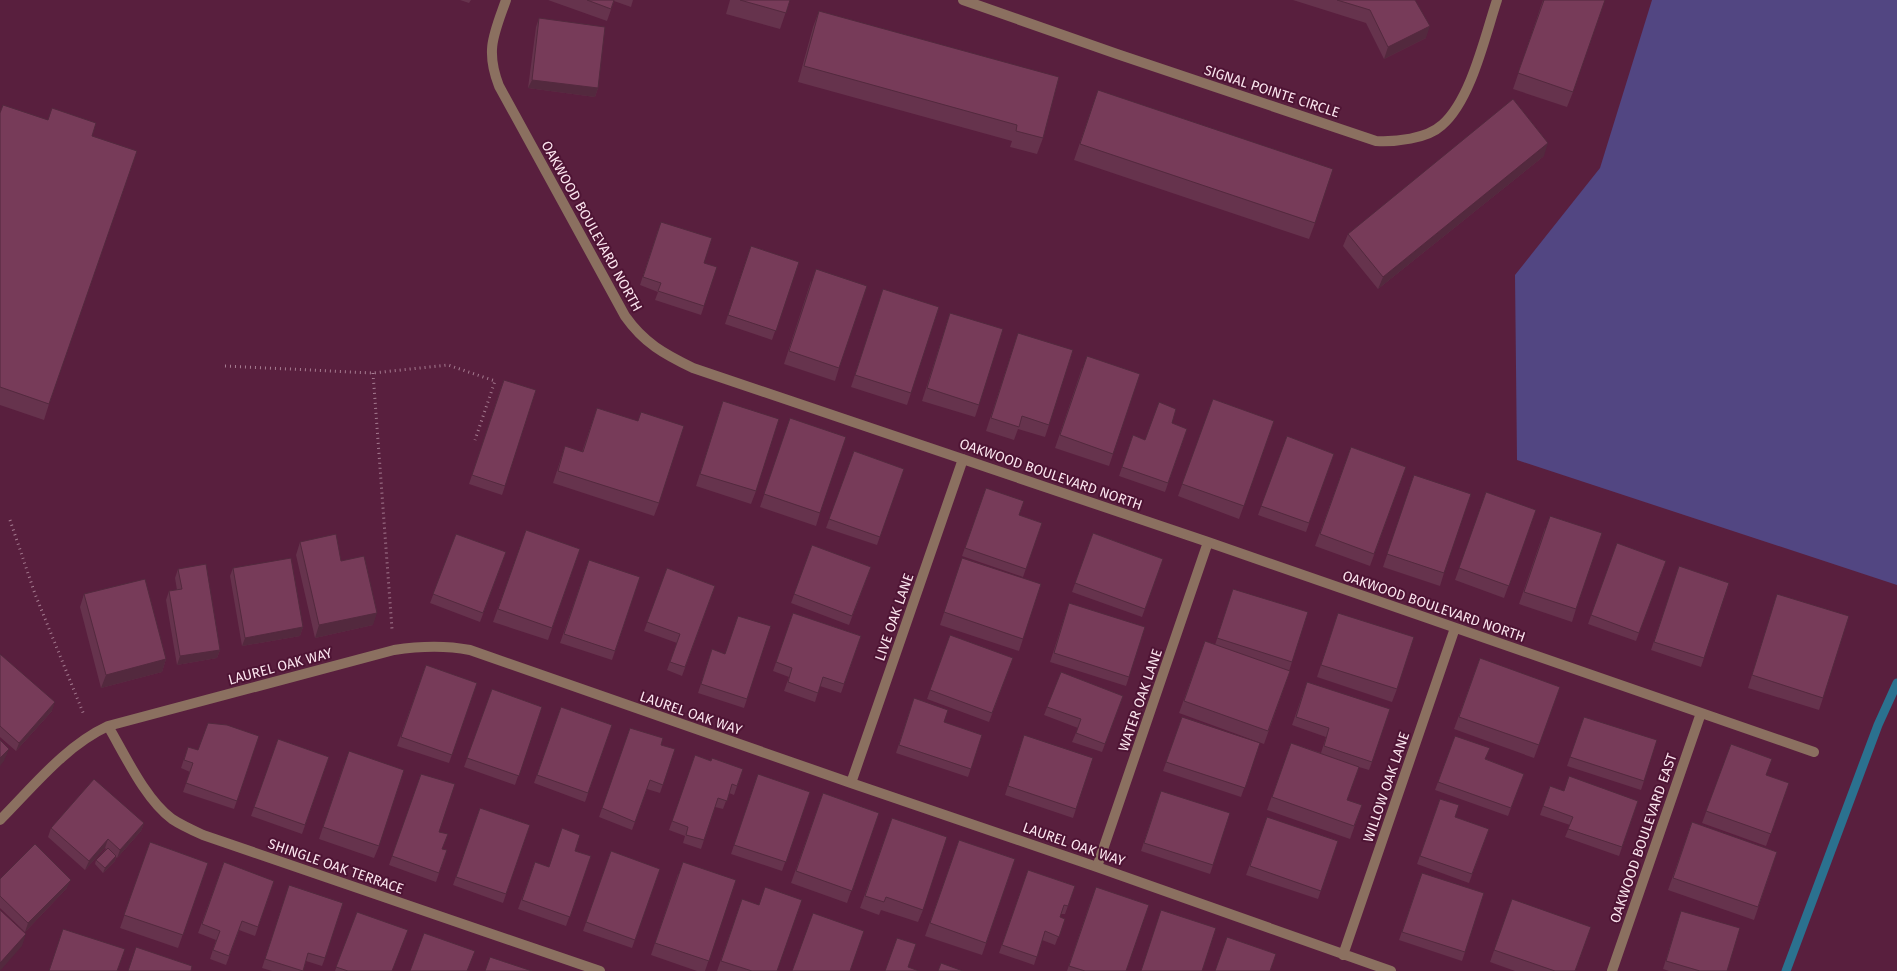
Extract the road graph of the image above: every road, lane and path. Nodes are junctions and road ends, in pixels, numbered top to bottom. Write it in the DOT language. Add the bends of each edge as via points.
graph roads {
  1 [pos="506,0"];
  2 [pos="963,0"];
  3 [pos="1497,0"];
  4 [pos="225,366"];
  5 [pos="373,373"];
  6 [pos="475,440"];
  7 [pos="963,459"];
  8 [pos="10,520"];
  9 [pos="1208,542"];
  10 [pos="1454,628"];
  11 [pos="394,650"];
  12 [pos="1701,713"];
  13 [pos="108,726"];
  14 [pos="92,734"];
  15 [pos="1814,752"];
  16 [pos="851,783"];
  17 [pos="0,820"];
  18 [pos="1098,866"];
  19 [pos="1343,955"];
  20 [pos="600,971"];
  21 [pos="1391,971"];
  22 [pos="1612,971"];
  1 -- 7 [label="street, OAKWOOD BOULEVARD NORTH" via="494,36 492,70 625,316 646,342 693,368"];
  2 -- 3 [label="street, SIGNAL POINTE CIRCLE" via="1376,141 1390,142 1418,137 1441,126 1458,106 1472,76"];
  4 -- 5 [label="path"];
  5 -- 6 [label="path" via="448,365 495,381"];
  5 -- 11 [label="path"];
  7 -- 9 [label="street, OAKWOOD BOULEVARD NORTH"];
  7 -- 16 [label="street, LIVE OAK LANE"];
  8 -- 14 [label="path" via="20,554"];
  9 -- 10 [label="street, OAKWOOD BOULEVARD NORTH"];
  9 -- 18 [label="street, WATER OAK LANE"];
  10 -- 12 [label="street, OAKWOOD BOULEVARD NORTH"];
  10 -- 19 [label="street, WILLOW OAK LANE"];
  11 -- 13 [label="street, LAUREL OAK WAY"];
  11 -- 16 [label="street, LAUREL OAK WAY" via="433,646 470,650"];
  12 -- 15 [label="street, OAKWOOD BOULEVARD NORTH"];
  12 -- 22 [label="street, OAKWOOD BOULEVARD EAST"];
  13 -- 14 [label="street, LAUREL OAK WAY"];
  13 -- 20 [label="street, SHINGLE OAK TERRACE" via="150,796 172,819 187,827"];
  14 -- 17 [label="street, LAUREL OAK WAY" via="61,759"];
  16 -- 18 [label="street, LAUREL OAK WAY"];
  18 -- 19 [label="street, LAUREL OAK WAY"];
  19 -- 21 [label="street, LAUREL OAK WAY"];
}
